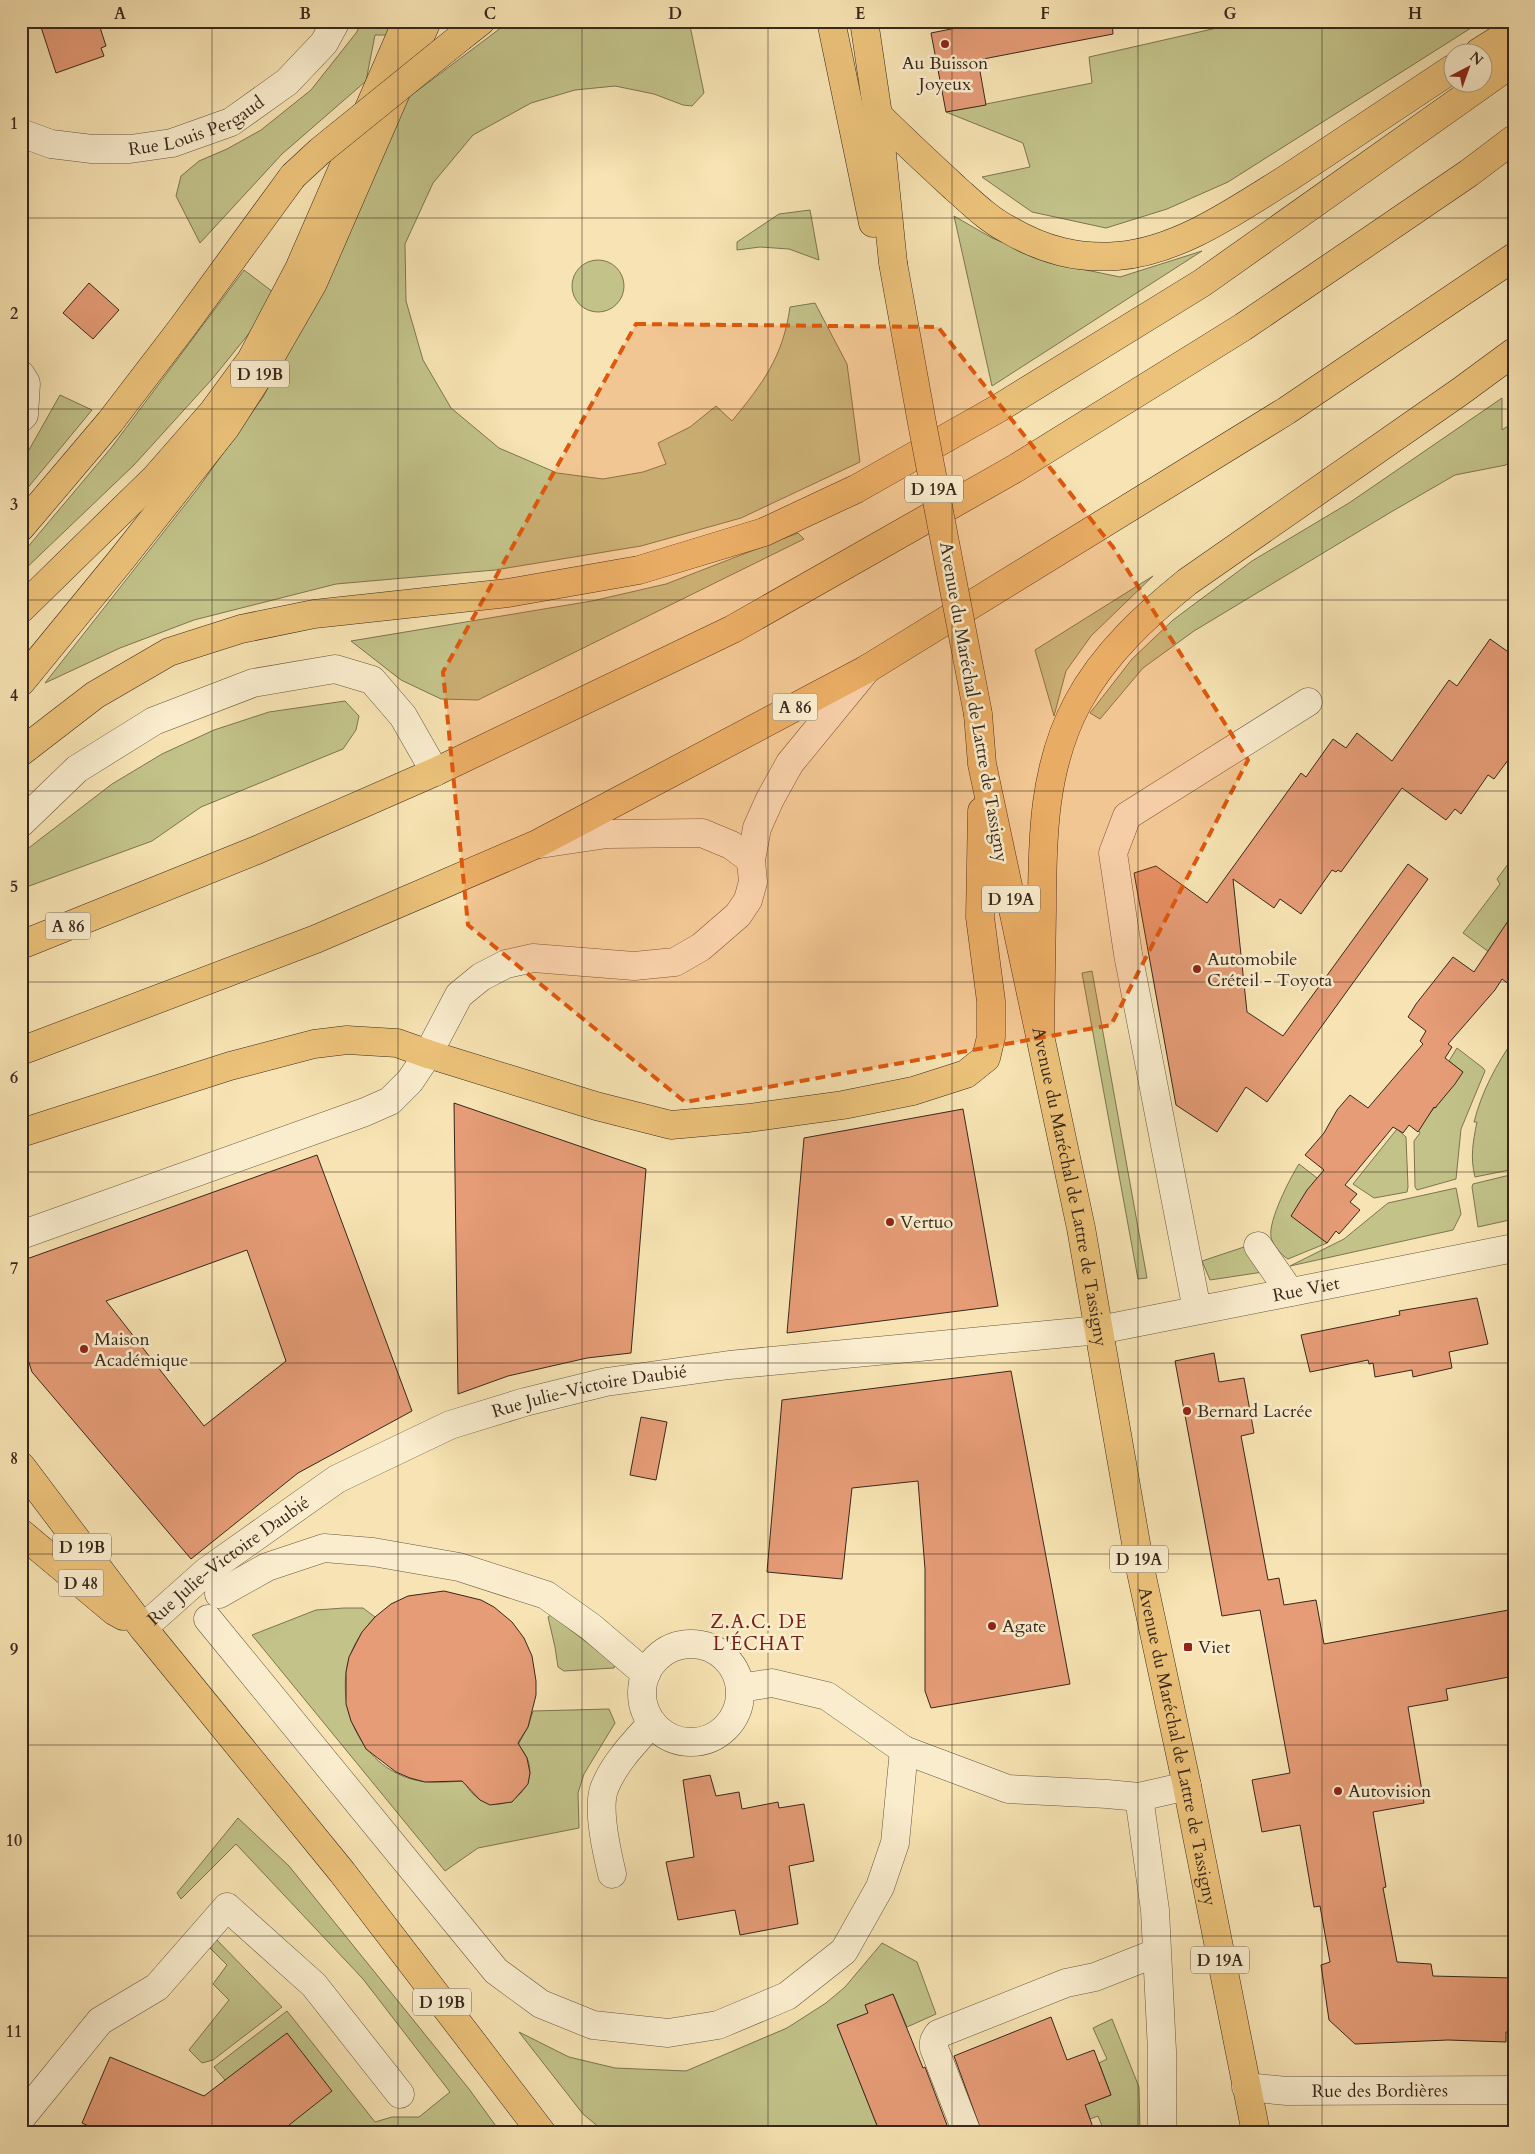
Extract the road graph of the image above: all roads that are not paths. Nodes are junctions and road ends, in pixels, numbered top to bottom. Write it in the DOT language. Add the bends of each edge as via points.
graph roads {
  1 [pos="336,21"];
  2 [pos="408,21"];
  3 [pos="427,21"];
  4 [pos="831,21"];
  5 [pos="864,21"];
  6 [pos="471,29"];
  7 [pos="1514,30"];
  8 [pos="1492,44"];
  9 [pos="1514,62"];
  10 [pos="1442,76"];
  11 [pos="878,115"];
  12 [pos="21,134"];
  13 [pos="1514,139"];
  14 [pos="891,252"];
  15 [pos="1514,257"];
  16 [pos="1514,352"];
  17 [pos="21,375"];
  18 [pos="21,418"];
  19 [pos="21,527"];
  20 [pos="21,609"];
  21 [pos="867,669"];
  22 [pos="21,682"];
  23 [pos="1308,702"];
  24 [pos="21,752"];
  25 [pos="982,764"];
  26 [pos="436,772"];
  27 [pos="21,823"];
  28 [pos="537,844"];
  29 [pos="751,860"];
  30 [pos="21,945"];
  31 [pos="1040,1033"];
  32 [pos="21,1050"];
  33 [pos="428,1054"];
  34 [pos="21,1133"];
  35 [pos="21,1235"];
  36 [pos="1258,1246"];
  37 [pos="1514,1248"];
  38 [pos="1290,1292"];
  39 [pos="1197,1310"];
  40 [pos="1098,1330"];
  41 [pos="21,1466"];
  42 [pos="21,1533"];
  43 [pos="218,1594"];
  44 [pos="208,1619"];
  45 [pos="143,1628"];
  46 [pos="646,1674"];
  47 [pos="740,1688"];
  48 [pos="652,1723"];
  49 [pos="904,1750"];
  50 [pos="1187,1786"];
  51 [pos="1138,1797"];
  52 [pos="612,1874"];
  53 [pos="1156,1953"];
  54 [pos="1246,2087"];
  55 [pos="1514,2090"];
  56 [pos="400,2094"];
  57 [pos="21,2118"];
  58 [pos="542,2133"];
  59 [pos="967,2133"];
  60 [pos="1162,2133"];
  61 [pos="1256,2133"];
  1 -- 12 [label="street, Rue Louis Pergaud" via="324,43 286,82 231,122 172,143 130,150 51,144"];
  2 -- 20 [label="main road" via="299,269 251,360 212,413 156,477"];
  3 -- 22 [label="main road, D 19B" via="314,283 276,348 226,427"];
  4 -- 14 [label="main road" via="873,224"];
  5 -- 11 [label="main road, D 19A"];
  6 -- 19 [label="main road, bridge" via="293,176 110,422"];
  7 -- 8 [label="main road"];
  9 -- 24 [label="main road" via="1202,282 1000,408 856,490 764,532 639,570 508,593 314,614 232,632 169,652 95,695"];
  10 -- 11 [label="main road" via="1241,207 1188,236 1145,252 1118,256 1079,257 1047,248 1008,230 975,206"];
  11 -- 14 [label="main road, D 19A"];
  13 -- 26 [label="main road, A 86" via="1243,327 1016,468 733,629"];
  14 -- 25 [label="main road, Avenue du Maréchal de Lattre de Tassigny / D 19A, bridge" via="978,714"];
  15 -- 21 [label="main road, A 86" via="1286,411"];
  16 -- 31 [label="main road" via="1187,582 1154,609 1101,667 1078,701 1062,737 1047,794 1042,858"];
  17 -- 18 [label="street" via="26,383 24,415"];
  21 -- 28 [label="main road, A 86"];
  21 -- 29 [label="street" via="790,764 757,828"];
  23 -- 39 [label="street" via="1127,816 1113,853 1128,954"];
  25 -- 31 [label="main road, Avenue du Maréchal de Lattre de Tassigny / D 19A"];
  25 -- 33 [label="main road" via="980,917 991,1001 991,1037 986,1058 966,1074 913,1091 843,1106 671,1125 596,1106"];
  26 -- 27 [label="street" via="402,716 372,680 334,669 254,683 154,721 77,770"];
  26 -- 30 [label="main road, A 86" via="257,850"];
  28 -- 29 [label="street" via="607,834 702,833 731,845"];
  28 -- 32 [label="main road, A 86" via="316,939"];
  29 -- 33 [label="street" via="753,882 748,900 738,915 701,946 675,962 634,966 533,958 506,964 459,995"];
  31 -- 40 [label="main road, Avenue du Maréchal de Lattre de Tassigny / D 19A" via="1081,1228"];
  33 -- 34 [label="main road" via="397,1043 347,1040 314,1044 230,1066"];
  33 -- 35 [label="street" via="410,1081 390,1101"];
  36 -- 38 [label="street"];
  37 -- 38 [label="street, Rue Viet"];
  38 -- 39 [label="street, Rue Viet"];
  39 -- 40 [label="street, Rue Viet"];
  40 -- 45 [label="street, Rue Julie-Victoire Daubié" via="729,1365 606,1382 450,1425 337,1479 208,1572"];
  40 -- 50 [label="main road, Avenue du Maréchal de Lattre de Tassigny / D 19A" via="1141,1572"];
  41 -- 45 [label="main road, D 19B"];
  42 -- 45 [label="main road, D 48" via="114,1611"];
  43 -- 46 [label="street" via="267,1567 324,1548 373,1552 459,1567 546,1595 591,1627"];
  44 -- 49 [label="street" via="496,1971 541,2004 592,2025 668,2033 718,2025 788,1996 844,1951 880,1887 895,1843"];
  45 -- 58 [label="main road, D 19B" via="342,1872"];
  46 -- 47 [label="street" via="653,1662 676,1646 705,1645 729,1662 737,1674"];
  46 -- 48 [label="street" via="642,1699"];
  47 -- 48 [label="street" via="735,1716 716,1736 703,1741 675,1740"];
  47 -- 49 [label="street" via="772,1684 827,1696"];
  48 -- 52 [label="street" via="621,1758 604,1790 602,1826"];
  49 -- 51 [label="street" via="1008,1789"];
  50 -- 51 [label="street"];
  50 -- 54 [label="main road, Avenue du Maréchal de Lattre de Tassigny / D 19A"];
  51 -- 53 [label="street" via="1155,1910"];
  53 -- 59 [label="street" via="1095,1977 1066,1983 938,2034 934,2048"];
  53 -- 60 [label="street" via="1162,2051"];
  54 -- 55 [label="street, Rue des Bordières" via="1287,2091"];
  54 -- 61 [label="main road, Avenue du Maréchal de Lattre de Tassigny / D 19A"];
  56 -- 57 [label="street" via="314,1985 227,1906 157,1987 100,2021"];
}
